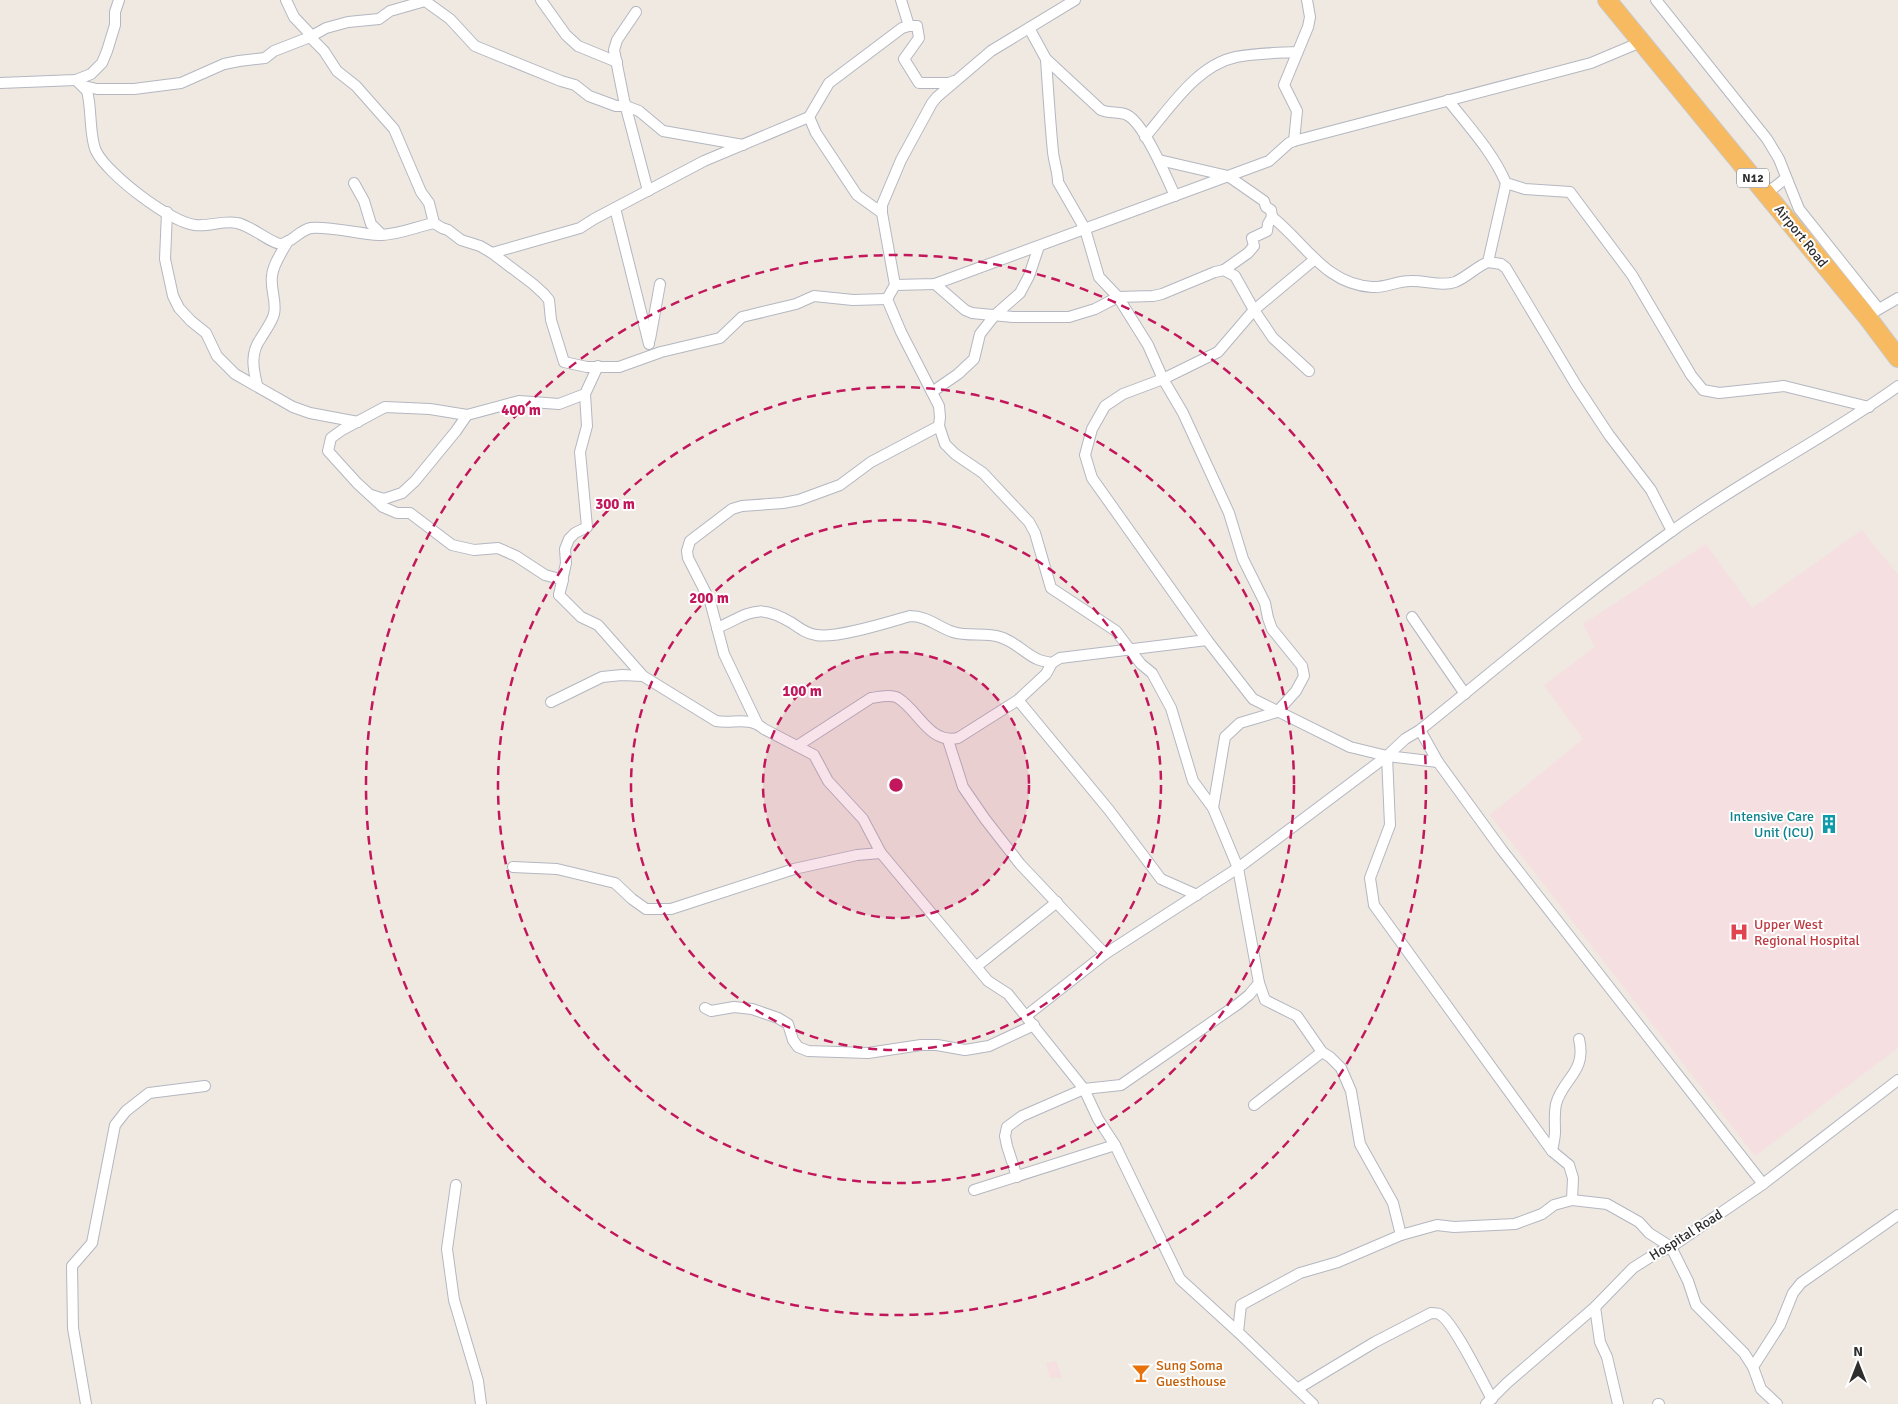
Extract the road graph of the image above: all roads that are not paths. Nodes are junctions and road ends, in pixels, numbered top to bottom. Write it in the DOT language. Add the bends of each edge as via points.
graph roads {
  1 [pos="119,0"];
  2 [pos="286,0"];
  3 [pos="541,0"];
  4 [pos="901,0"];
  5 [pos="1075,0"];
  6 [pos="1307,0"];
  7 [pos="1607,0"];
  8 [pos="1656,0"];
  9 [pos="636,12"];
  10 [pos="909,26"];
  11 [pos="1029,28"];
  12 [pos="311,36"];
  13 [pos="1642,42"];
  14 [pos="1297,52"];
  15 [pos="1046,59"];
  16 [pos="617,62"];
  17 [pos="958,79"];
  18 [pos="0,83"];
  19 [pos="80,83"];
  20 [pos="1448,100"];
  21 [pos="626,106"];
  22 [pos="809,117"];
  23 [pos="1145,137"];
  24 [pos="1294,141"];
  25 [pos="742,145"];
  26 [pos="1159,160"];
  27 [pos="1228,176"];
  28 [pos="1786,178"];
  29 [pos="1506,183"];
  30 [pos="354,184"];
  31 [pos="648,191"];
  32 [pos="1766,194"];
  33 [pos="1175,196"];
  34 [pos="615,208"];
  35 [pos="167,212"];
  36 [pos="882,213"];
  37 [pos="1272,217"];
  38 [pos="434,223"];
  39 [pos="1085,229"];
  40 [pos="382,235"];
  41 [pos="288,241"];
  42 [pos="1039,246"];
  43 [pos="492,253"];
  44 [pos="1315,259"];
  45 [pos="1488,262"];
  46 [pos="1224,270"];
  47 [pos="660,284"];
  48 [pos="935,284"];
  49 [pos="895,285"];
  50 [pos="1118,297"];
  51 [pos="887,298"];
  52 [pos="1898,298"];
  53 [pos="1254,310"];
  54 [pos="1873,313"];
  55 [pos="995,315"];
  56 [pos="649,344"];
  57 [pos="649,357"];
  58 [pos="1898,358"];
  59 [pos="598,366"];
  60 [pos="1309,371"];
  61 [pos="1163,379"];
  62 [pos="257,386"];
  63 [pos="1898,386"];
  64 [pos="932,392"];
  65 [pos="585,394"];
  66 [pos="1868,407"];
  67 [pos="467,415"];
  68 [pos="358,422"];
  69 [pos="939,426"];
  70 [pos="369,494"];
  71 [pos="1672,531"];
  72 [pos="559,595"];
  73 [pos="1412,617"];
  74 [pos="717,628"];
  75 [pos="1207,640"];
  76 [pos="1131,650"];
  77 [pos="1052,663"];
  78 [pos="643,676"];
  79 [pos="1465,694"];
  80 [pos="1018,700"];
  81 [pos="551,702"];
  82 [pos="1277,712"];
  83 [pos="757,723"];
  84 [pos="1420,730"];
  85 [pos="948,740"];
  86 [pos="797,746"];
  87 [pos="1387,756"];
  88 [pos="1438,762"];
  89 [pos="1213,808"];
  90 [pos="881,852"];
  91 [pos="513,867"];
  92 [pos="1238,868"];
  93 [pos="1196,895"];
  94 [pos="1057,902"];
  95 [pos="1105,954"];
  96 [pos="976,966"];
  97 [pos="1259,983"];
  98 [pos="705,1008"];
  99 [pos="1026,1016"];
  100 [pos="1034,1025"];
  101 [pos="1580,1039"];
  102 [pos="1322,1052"];
  103 [pos="1898,1080"];
  104 [pos="205,1086"];
  105 [pos="1084,1090"];
  106 [pos="1254,1105"];
  107 [pos="1115,1145"];
  108 [pos="1552,1151"];
  109 [pos="1017,1177"];
  110 [pos="1763,1184"];
  111 [pos="456,1186"];
  112 [pos="974,1190"];
  113 [pos="1572,1200"];
  114 [pos="1898,1215"];
  115 [pos="1402,1235"];
  116 [pos="1671,1247"];
  117 [pos="1595,1308"];
  118 [pos="1238,1332"];
  119 [pos="1753,1367"];
  120 [pos="1297,1389"];
  121 [pos="1489,1401"];
  122 [pos="86,1404"];
  123 [pos="481,1404"];
  124 [pos="1313,1404"];
  125 [pos="1618,1404"];
  126 [pos="1777,1404"];
  1 -- 19 [label="street" via="115,25 102,63"];
  2 -- 12 [label="street" via="294,17"];
  3 -- 16 [label="street" via="578,46"];
  4 -- 10 [label="street"];
  5 -- 11 [label="street"];
  6 -- 14 [label="street" via="1310,17"];
  7 -- 13 [label="highway, Airport Road / N12"];
  8 -- 28 [label="street" via="1767,139"];
  9 -- 16 [label="street" via="615,46"];
  10 -- 17 [label="street" via="917,26 919,38 904,59 919,83 949,83"];
  10 -- 22 [label="street" via="875,46 829,83"];
  11 -- 15 [label="street"];
  11 -- 17 [label="street" via="991,51"];
  12 -- 19 [label="street" via="265,58 224,64 181,83 134,89 97,89"];
  12 -- 21 [label="street" via="326,28 379,18 390,11 425,1 450,19 475,46 576,85 589,96 616,106"];
  12 -- 38 [label="street" via="337,72 356,86 394,129 430,203"];
  13 -- 20 [label="street" via="1591,63"];
  13 -- 32 [label="highway, Airport Road / N12"];
  14 -- 23 [label="street" via="1223,60 1200,73"];
  14 -- 24 [label="street" via="1284,85 1297,111"];
  15 -- 23 [label="street" via="1101,110 1126,113"];
  15 -- 39 [label="street" via="1058,182"];
  16 -- 21 [label="street"];
  17 -- 36 [label="street" via="937,97 928,110 901,160 882,205"];
  18 -- 19 [label="street"];
  19 -- 35 [label="street" via="88,95 96,151 125,184"];
  20 -- 24 [label="street"];
  20 -- 29 [label="street" via="1491,153"];
  21 -- 25 [label="street" via="639,111 663,130"];
  21 -- 31 [label="street"];
  22 -- 25 [label="street"];
  22 -- 36 [label="street" via="857,195"];
  23 -- 26 [label="street"];
  24 -- 27 [label="street" via="1269,161"];
  25 -- 31 [label="street"];
  26 -- 27 [label="street"];
  26 -- 33 [label="street"];
  27 -- 33 [label="street"];
  27 -- 37 [label="street" via="1264,201"];
  28 -- 32 [label="street"];
  28 -- 54 [label="street" via="1799,209"];
  29 -- 45 [label="street"];
  29 -- 66 [label="street" via="1524,189 1570,192 1632,275 1703,390 1719,393 1784,386"];
  30 -- 40 [label="street" via="364,201 371,224"];
  31 -- 34 [label="street"];
  32 -- 54 [label="highway, Airport Road / N12"];
  33 -- 39 [label="street"];
  34 -- 43 [label="street" via="580,228"];
  34 -- 56 [label="street"];
  35 -- 41 [label="street" via="187,224 236,223 250,227 276,243"];
  35 -- 62 [label="street" via="165,259 176,302 206,333 225,364 235,374"];
  36 -- 49 [label="street"];
  37 -- 44 [label="street" via="1289,230"];
  37 -- 46 [label="street" via="1267,231 1252,238 1254,246 1248,253"];
  38 -- 40 [label="street" via="402,233"];
  38 -- 43 [label="street" via="461,240"];
  39 -- 42 [label="street"];
  39 -- 50 [label="street" via="1099,277"];
  40 -- 41 [label="street" via="314,228 303,230"];
  41 -- 62 [label="street" via="271,278 274,315 254,352"];
  42 -- 48 [label="street"];
  42 -- 55 [label="street" via="1030,276 1020,293"];
  43 -- 59 [label="street" via="534,284 549,300 564,362"];
  44 -- 45 [label="street" via="1347,282 1375,287 1409,281 1453,283"];
  44 -- 53 [label="street"];
  45 -- 71 [label="street" via="1506,268 1608,435 1651,490"];
  46 -- 50 [label="street" via="1162,294"];
  46 -- 53 [label="street" via="1236,276"];
  47 -- 56 [label="street"];
  48 -- 49 [label="street"];
  48 -- 55 [label="street" via="968,312"];
  49 -- 51 [label="street"];
  50 -- 55 [label="street" via="1069,317"];
  50 -- 61 [label="street" via="1148,346"];
  51 -- 57 [label="street" via="853,300 814,296 796,304 742,317 720,338"];
  51 -- 64 [label="street"];
  52 -- 54 [label="street"];
  53 -- 60 [label="street" via="1277,342"];
  53 -- 61 [label="street" via="1218,352"];
  54 -- 58 [label="highway, Airport Road / N12"];
  55 -- 64 [label="street" via="980,334 974,359"];
  56 -- 57 [label="street"];
  57 -- 59 [label="street" via="619,367"];
  59 -- 65 [label="street"];
  61 -- 75 [label="street" via="1123,394 1105,406 1092,429 1085,455 1092,478"];
  61 -- 82 [label="street" via="1229,514 1243,559 1265,603 1272,629 1302,666 1304,676 1296,691"];
  62 -- 68 [label="street" via="293,407"];
  63 -- 66 [label="street"];
  64 -- 69 [label="street" via="939,406"];
  65 -- 67 [label="street" via="559,404 518,401"];
  65 -- 72 [label="street" via="587,426 580,452 587,527 575,533 565,548 566,563"];
  66 -- 71 [label="street"];
  67 -- 68 [label="street" via="385,407"];
  67 -- 70 [label="street" via="415,481 402,492 384,499"];
  68 -- 70 [label="street" via="331,438 328,452"];
  69 -- 74 [label="street" via="871,462 840,485 799,500 732,509 690,541 688,558 710,601"];
  69 -- 76 [label="street" via="945,444 983,474 1029,522 1051,588 1116,631"];
  70 -- 72 [label="street" via="383,507 398,513 410,513 452,545 474,550 498,548 545,576 562,580"];
  71 -- 79 [label="street"];
  72 -- 78 [label="street" via="581,617 598,625"];
  73 -- 79 [label="street"];
  74 -- 77 [label="street" via="754,611 766,610 813,635 828,637 918,616 963,635 999,636 1037,659"];
  74 -- 83 [label="street" via="724,654"];
  75 -- 76 [label="street"];
  75 -- 82 [label="street" via="1253,699"];
  76 -- 77 [label="street" via="1060,658"];
  76 -- 89 [label="street" via="1152,673 1171,708 1193,781"];
  77 -- 80 [label="street" via="1046,674"];
  78 -- 81 [label="street" via="602,677"];
  78 -- 83 [label="street" via="716,722"];
  79 -- 84 [label="street"];
  80 -- 85 [label="street" via="958,738"];
  80 -- 93 [label="street" via="1161,879"];
  82 -- 87 [label="street" via="1350,747"];
  82 -- 89 [label="street" via="1240,723 1225,737"];
  83 -- 86 [label="street"];
  84 -- 87 [label="street"];
  84 -- 88 [label="street"];
  85 -- 86 [label="street" via="938,737 897,698 883,696 871,698"];
  85 -- 94 [label="street" via="964,787 985,819 1020,864"];
  86 -- 90 [label="street" via="814,756 828,781 863,819"];
  87 -- 88 [label="street"];
  87 -- 92 [label="street"];
  87 -- 108 [label="street" via="1390,825 1370,878 1374,905"];
  88 -- 110 [label="street" via="1502,850"];
  89 -- 92 [label="street"];
  90 -- 91 [label="street" via="794,869 671,909 646,909 615,883 557,869"];
  90 -- 96 [label="street"];
  92 -- 93 [label="street"];
  92 -- 97 [label="street"];
  93 -- 95 [label="street"];
  94 -- 95 [label="street"];
  94 -- 96 [label="street"];
  95 -- 99 [label="street"];
  96 -- 99 [label="street" via="988,981 1008,994"];
  97 -- 102 [label="street" via="1265,1000 1297,1016"];
  97 -- 105 [label="street" via="1238,1004 1121,1085"];
  98 -- 100 [label="street" via="710,1011 734,1007 752,1009 778,1018 788,1024 798,1047 808,1051 868,1052 921,1046 965,1050 989,1046"];
  99 -- 100 [label="street"];
  100 -- 105 [label="street"];
  101 -- 108 [label="street" via="1580,1063 1556,1102"];
  102 -- 106 [label="street"];
  102 -- 115 [label="street" via="1341,1068 1351,1091 1360,1144 1393,1203"];
  103 -- 110 [label="street, Hospital Road"];
  104 -- 122 [label="street" via="149,1093 126,1111 115,1125 92,1243 72,1266 72,1328"];
  105 -- 107 [label="street"];
  105 -- 109 [label="street" via="1022,1116 1007,1127 1005,1136"];
  107 -- 109 [label="street"];
  107 -- 118 [label="street" via="1180,1279"];
  108 -- 113 [label="street" via="1569,1165 1573,1178"];
  109 -- 112 [label="street"];
  110 -- 116 [label="street, Hospital Road"];
  111 -- 123 [label="street" via="447,1248 454,1300 478,1382"];
  113 -- 115 [label="street" via="1515,1224 1437,1225"];
  113 -- 116 [label="street" via="1608,1204 1639,1222"];
  114 -- 119 [label="street" via="1801,1283 1780,1325"];
  115 -- 118 [label="street" via="1338,1262 1300,1273 1241,1305"];
  116 -- 117 [label="street, Hospital Road" via="1633,1268"];
  116 -- 119 [label="street" via="1696,1304 1744,1353"];
  117 -- 121 [label="street, Hospital Road"];
  117 -- 125 [label="street" via="1600,1342 1607,1357"];
  118 -- 120 [label="street"];
  119 -- 126 [label="street" via="1767,1397"];
  120 -- 121 [label="street" via="1375,1342 1431,1313 1438,1313 1456,1335"];
  120 -- 124 [label="street"];
}
